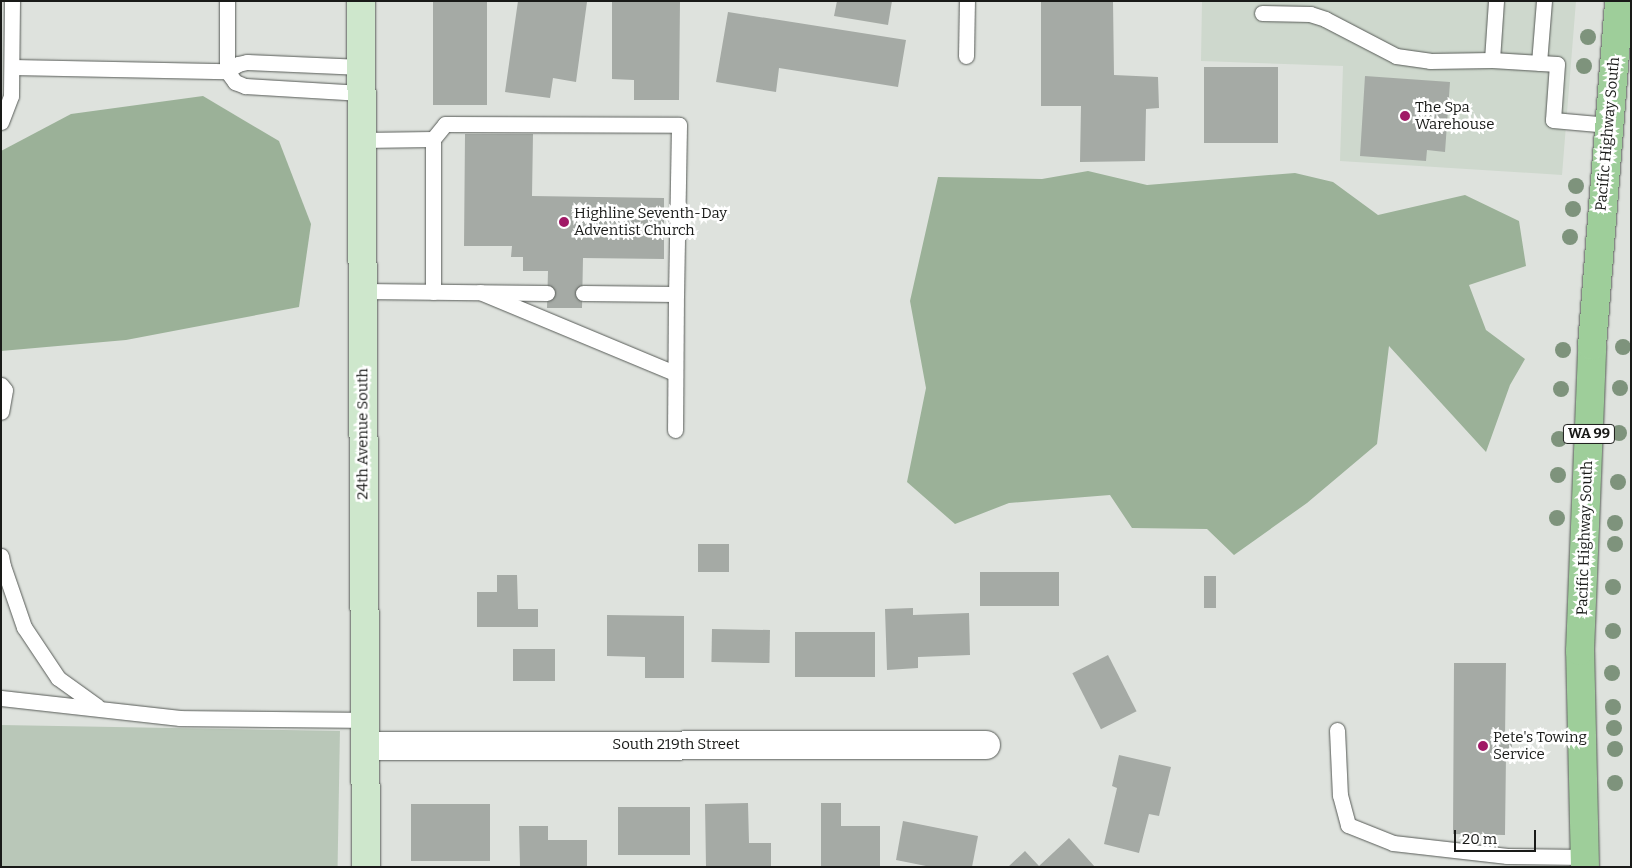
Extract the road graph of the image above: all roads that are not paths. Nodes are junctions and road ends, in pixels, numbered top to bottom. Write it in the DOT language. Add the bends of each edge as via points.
graph roads {
  1 [pos="12,1"];
  2 [pos="228,1"];
  3 [pos="362,1"];
  4 [pos="967,1"];
  5 [pos="1496,1"];
  6 [pos="1544,1"];
  7 [pos="1619,1"];
  8 [pos="1262,14"];
  9 [pos="966,56"];
  10 [pos="1492,60"];
  11 [pos="1540,63"];
  12 [pos="12,66"];
  13 [pos="227,71"];
  14 [pos="362,80"];
  15 [pos="1,122"];
  16 [pos="1609,125"];
  17 [pos="433,139"];
  18 [pos="362,140"];
  19 [pos="363,291"];
  20 [pos="433,292"];
  21 [pos="480,292"];
  22 [pos="547,293"];
  23 [pos="583,293"];
  24 [pos="676,294"];
  25 [pos="676,373"];
  26 [pos="1,385"];
  27 [pos="1,412"];
  28 [pos="675,430"];
  29 [pos="1,556"];
  30 [pos="1,698"];
  31 [pos="100,708"];
  32 [pos="1337,730"];
  33 [pos="365,733"];
  34 [pos="986,745"];
  35 [pos="1585,862"];
  36 [pos="366,867"];
  1 -- 12 [label="lane"];
  2 -- 13 [label="lane"];
  3 -- 14 [label="street, 24th Avenue South"];
  4 -- 9 [label="lane"];
  5 -- 10 [label="lane"];
  6 -- 11 [label="lane"];
  7 -- 16 [label="main road, Pacific Highway South / WA 99"];
  8 -- 10 [label="lane" via="1310,14 1396,56 1430,61"];
  10 -- 11 [label="lane"];
  11 -- 16 [label="lane" via="1557,64 1553,120"];
  12 -- 13 [label="lane"];
  12 -- 15 [label="lane" via="11,96"];
  13 -- 14 [label="lane" via="247,62"];
  13 -- 14 [label="lane" via="235,82 245,86"];
  14 -- 18 [label="street, 24th Avenue South"];
  16 -- 35 [label="main road, Pacific Highway South / WA 99" via="1592,346 1580,651"];
  17 -- 18 [label="lane"];
  17 -- 20 [label="lane"];
  17 -- 24 [label="lane" via="445,124 680,126"];
  18 -- 19 [label="street, 24th Avenue South"];
  19 -- 20 [label="lane"];
  19 -- 33 [label="street, 24th Avenue South"];
  20 -- 21 [label="lane"];
  21 -- 22 [label="lane"];
  21 -- 25 [label="lane"];
  23 -- 24 [label="lane"];
  24 -- 25 [label="lane"];
  25 -- 28 [label="lane"];
  26 -- 27 [label="lane" via="5,390"];
  29 -- 31 [label="lane" via="24,627 58,678"];
  30 -- 31 [label="lane"];
  31 -- 33 [label="lane"];
  32 -- 35 [label="lane" via="1340,795 1348,825 1393,843"];
  33 -- 34 [label="street, South 219th Street"];
  33 -- 36 [label="street, 24th Avenue South"];
}
